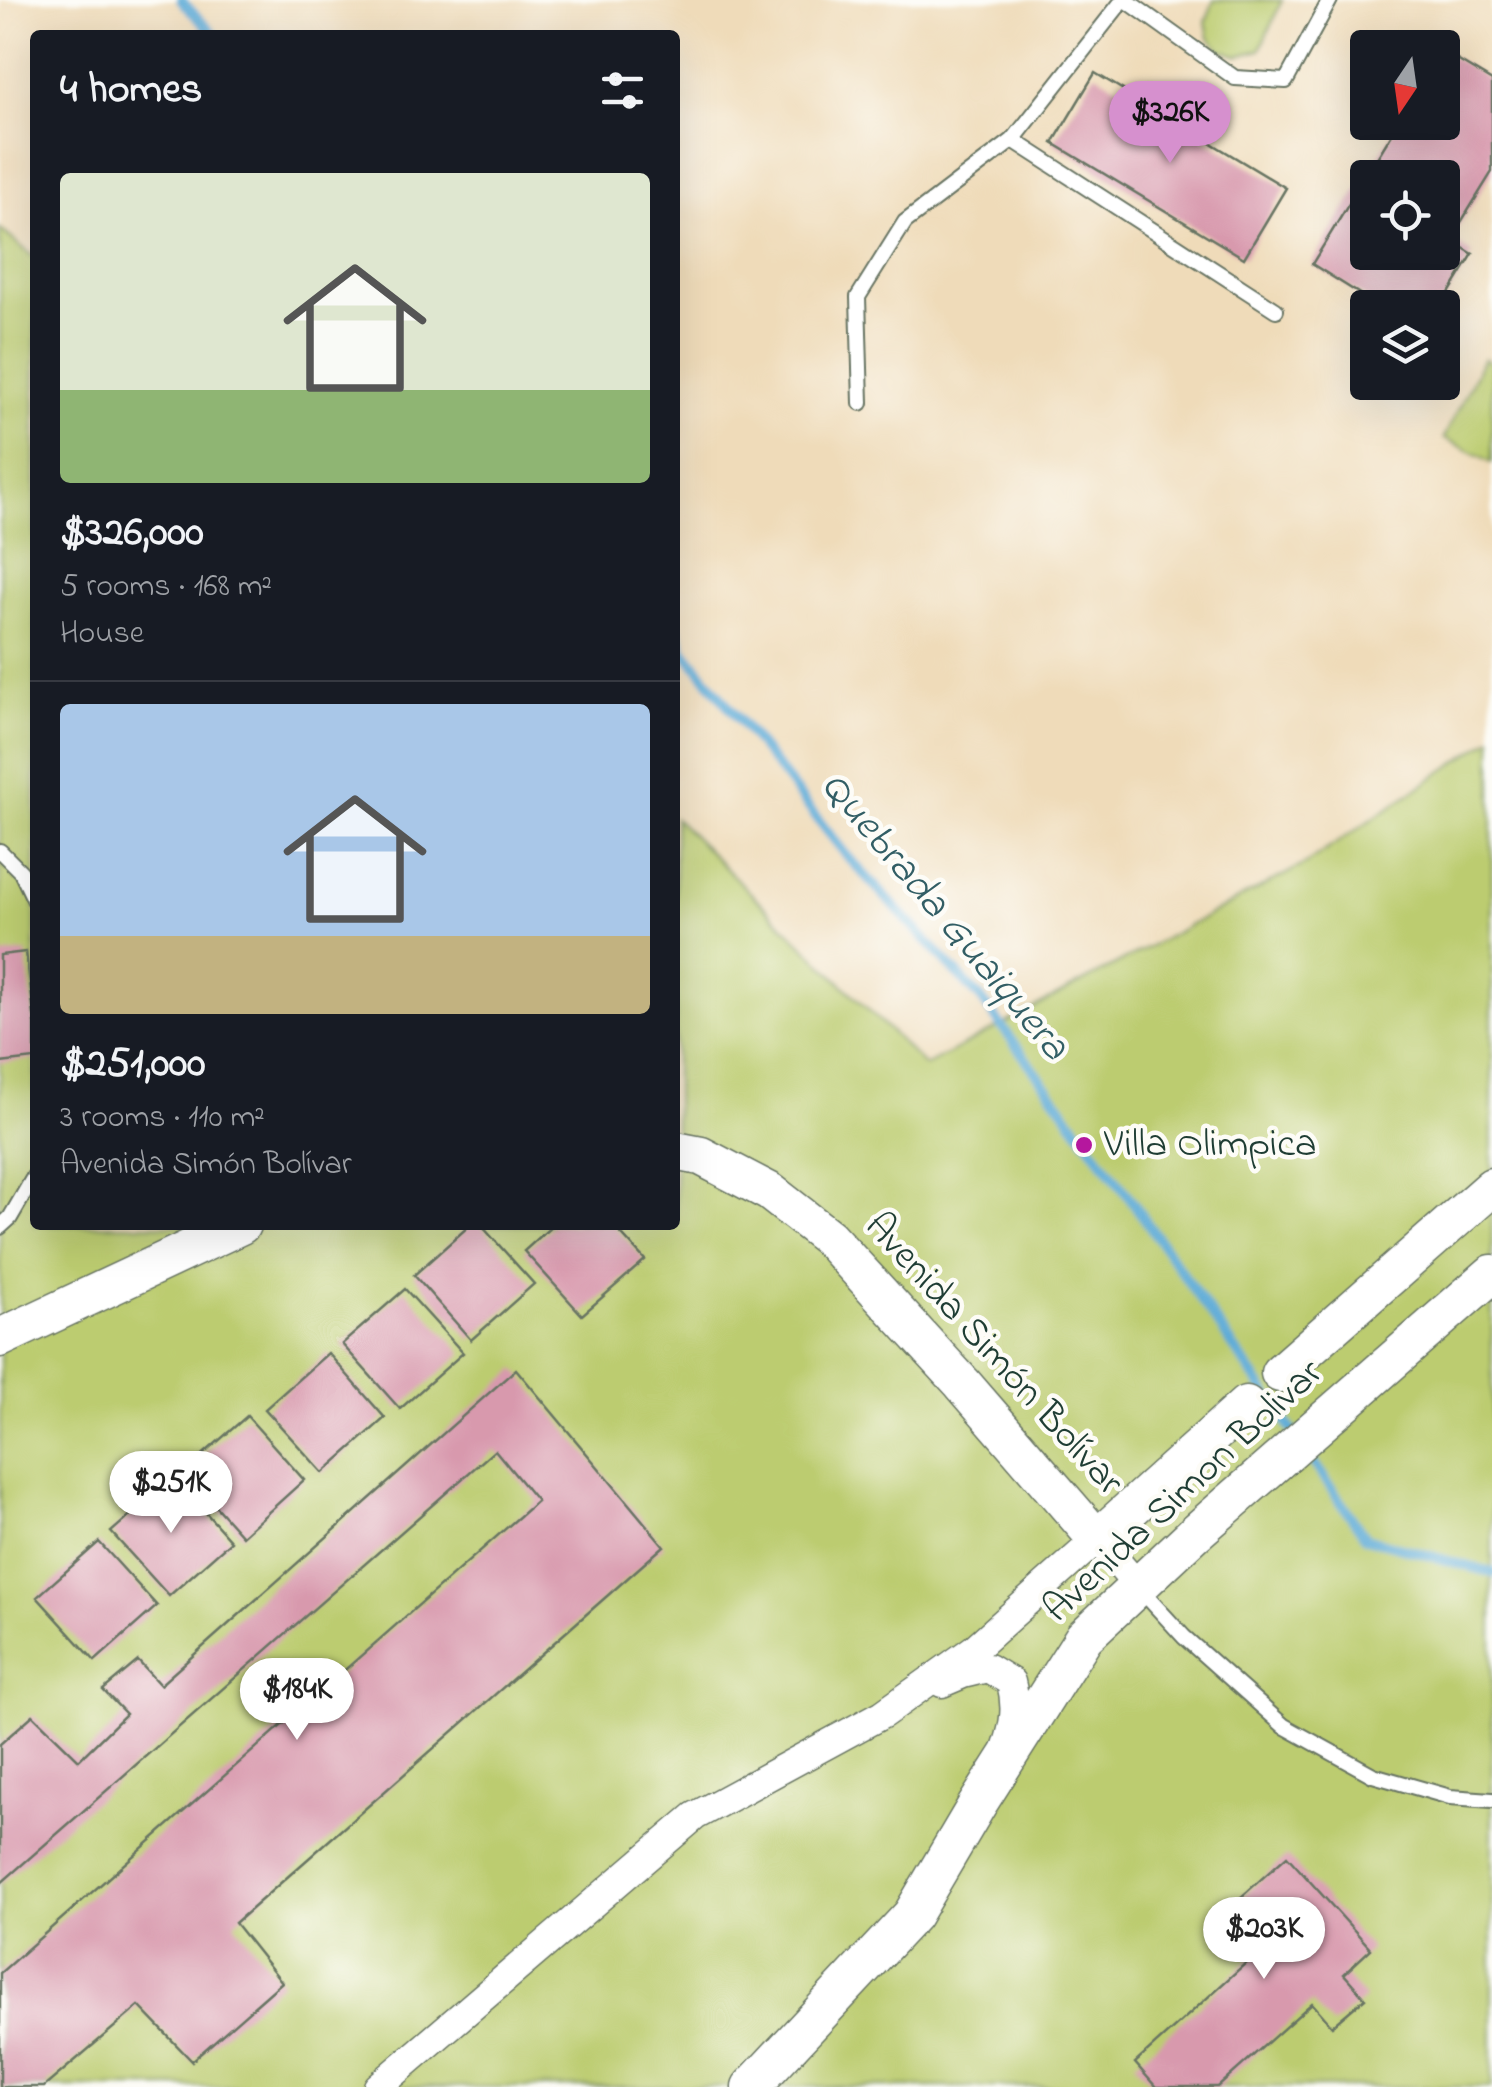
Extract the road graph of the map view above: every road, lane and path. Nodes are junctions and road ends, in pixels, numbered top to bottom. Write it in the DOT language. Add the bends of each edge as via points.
graph roads {
  1 [pos="1124,0"];
  2 [pos="1330,0"];
  3 [pos="1013,140"];
  4 [pos="1276,310"];
  5 [pos="861,402"];
  6 [pos="0,851"];
  7 [pos="30,891"];
  8 [pos="680,1152"];
  9 [pos="30,1184"];
  10 [pos="1492,1187"];
  11 [pos="0,1227"];
  12 [pos="230,1230"];
  13 [pos="1492,1274"];
  14 [pos="1,1336"];
  15 [pos="1280,1373"];
  16 [pos="1246,1406"];
  17 [pos="1097,1539"];
  18 [pos="1138,1586"];
  19 [pos="883,1714"];
  20 [pos="1001,1767"];
  21 [pos="1492,1800"];
  22 [pos="378,2087"];
  23 [pos="750,2087"];
  1 -- 2 [label="lane" via="1235,78 1286,81"];
  1 -- 3 [label="lane"];
  3 -- 4 [label="lane"];
  3 -- 5 [label="lane" via="905,222 858,296"];
  6 -- 7 [label="lane"];
  8 -- 17 [label="main road, Avenida Simón Bolívar" via="770,1192 829,1238"];
  9 -- 11 [label="lane"];
  10 -- 15 [label="main road, Avenida Simón Bolívar"];
  12 -- 14 [label="main road"];
  13 -- 18 [label="main road, Avenida Simon Bolivar"];
  15 -- 16 [label="street, Avenida Simón Bolívar"];
  16 -- 17 [label="main road, Avenida Simón Bolívar"];
  17 -- 18 [label="street"];
  17 -- 19 [label="street" via="974,1649"];
  18 -- 20 [label="main road, Avenida Simon Bolivar" via="1084,1637"];
  18 -- 21 [label="lane" via="1284,1726 1372,1775 1450,1797"];
  19 -- 20 [label="street" via="988,1668 1011,1682 1016,1704"];
  19 -- 22 [label="street" via="695,1816"];
  20 -- 23 [label="main road, Avenida Simon Bolivar" via="912,1915"];
}
